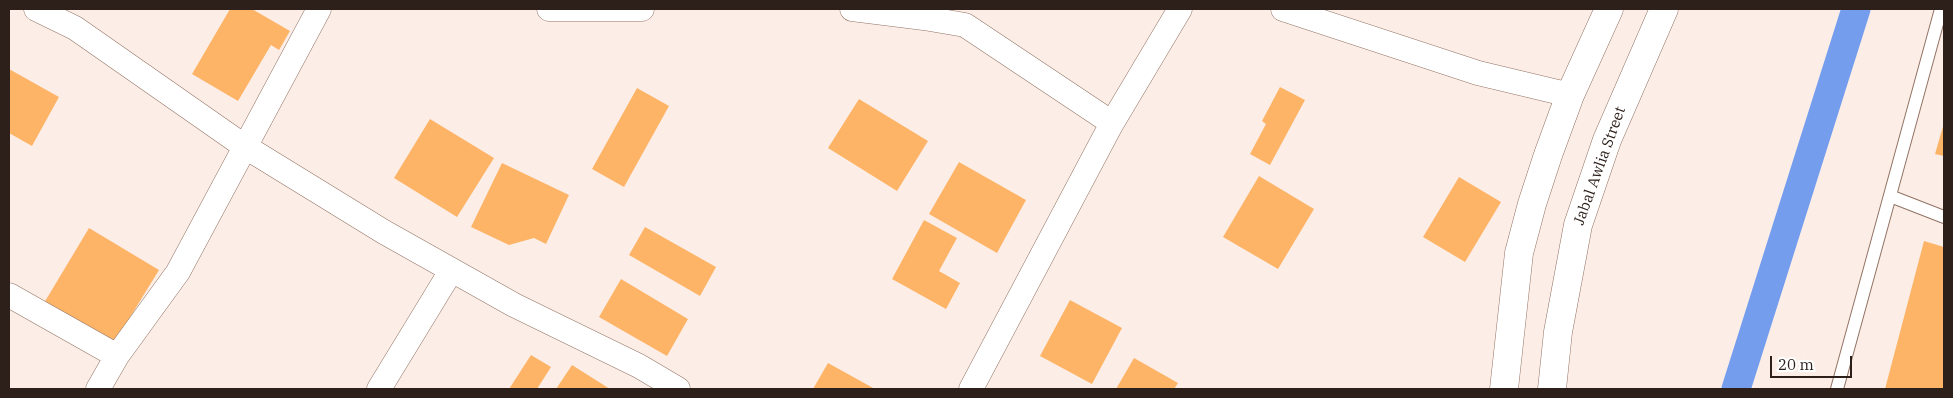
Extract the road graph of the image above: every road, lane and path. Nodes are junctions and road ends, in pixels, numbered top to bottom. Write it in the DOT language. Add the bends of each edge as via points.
graph roads {
  1 [pos="36,9"];
  2 [pos="319,9"];
  3 [pos="549,9"];
  4 [pos="642,9"];
  5 [pos="852,9"];
  6 [pos="1180,9"];
  7 [pos="1283,9"];
  8 [pos="1609,9"];
  9 [pos="1664,9"];
  10 [pos="1941,9"];
  11 [pos="78,18"];
  12 [pos="1570,95"];
  13 [pos="1112,123"];
  14 [pos="244,146"];
  15 [pos="1890,196"];
  16 [pos="1944,217"];
  17 [pos="451,271"];
  18 [pos="9,295"];
  19 [pos="117,356"];
  20 [pos="98,389"];
  21 [pos="379,389"];
  22 [pos="678,389"];
  23 [pos="971,389"];
  24 [pos="1503,389"];
  25 [pos="1552,389"];
  26 [pos="1837,389"];
  1 -- 11 [label="street"];
  2 -- 14 [label="street"];
  3 -- 4 [label="street"];
  5 -- 13 [label="street" via="965,25"];
  6 -- 13 [label="street"];
  7 -- 12 [label="street" via="1478,73"];
  8 -- 12 [label="highway"];
  9 -- 25 [label="highway, Jabal Awlia Street" via="1607,140 1578,225 1558,332"];
  10 -- 15 [label="lane"];
  11 -- 14 [label="street"];
  12 -- 24 [label="highway" via="1548,155 1519,253"];
  13 -- 23 [label="street"];
  14 -- 17 [label="street"];
  14 -- 19 [label="street" via="178,272"];
  15 -- 16 [label="lane"];
  15 -- 26 [label="lane"];
  17 -- 21 [label="street"];
  17 -- 22 [label="street"];
  18 -- 19 [label="street"];
  19 -- 20 [label="street"];
}
